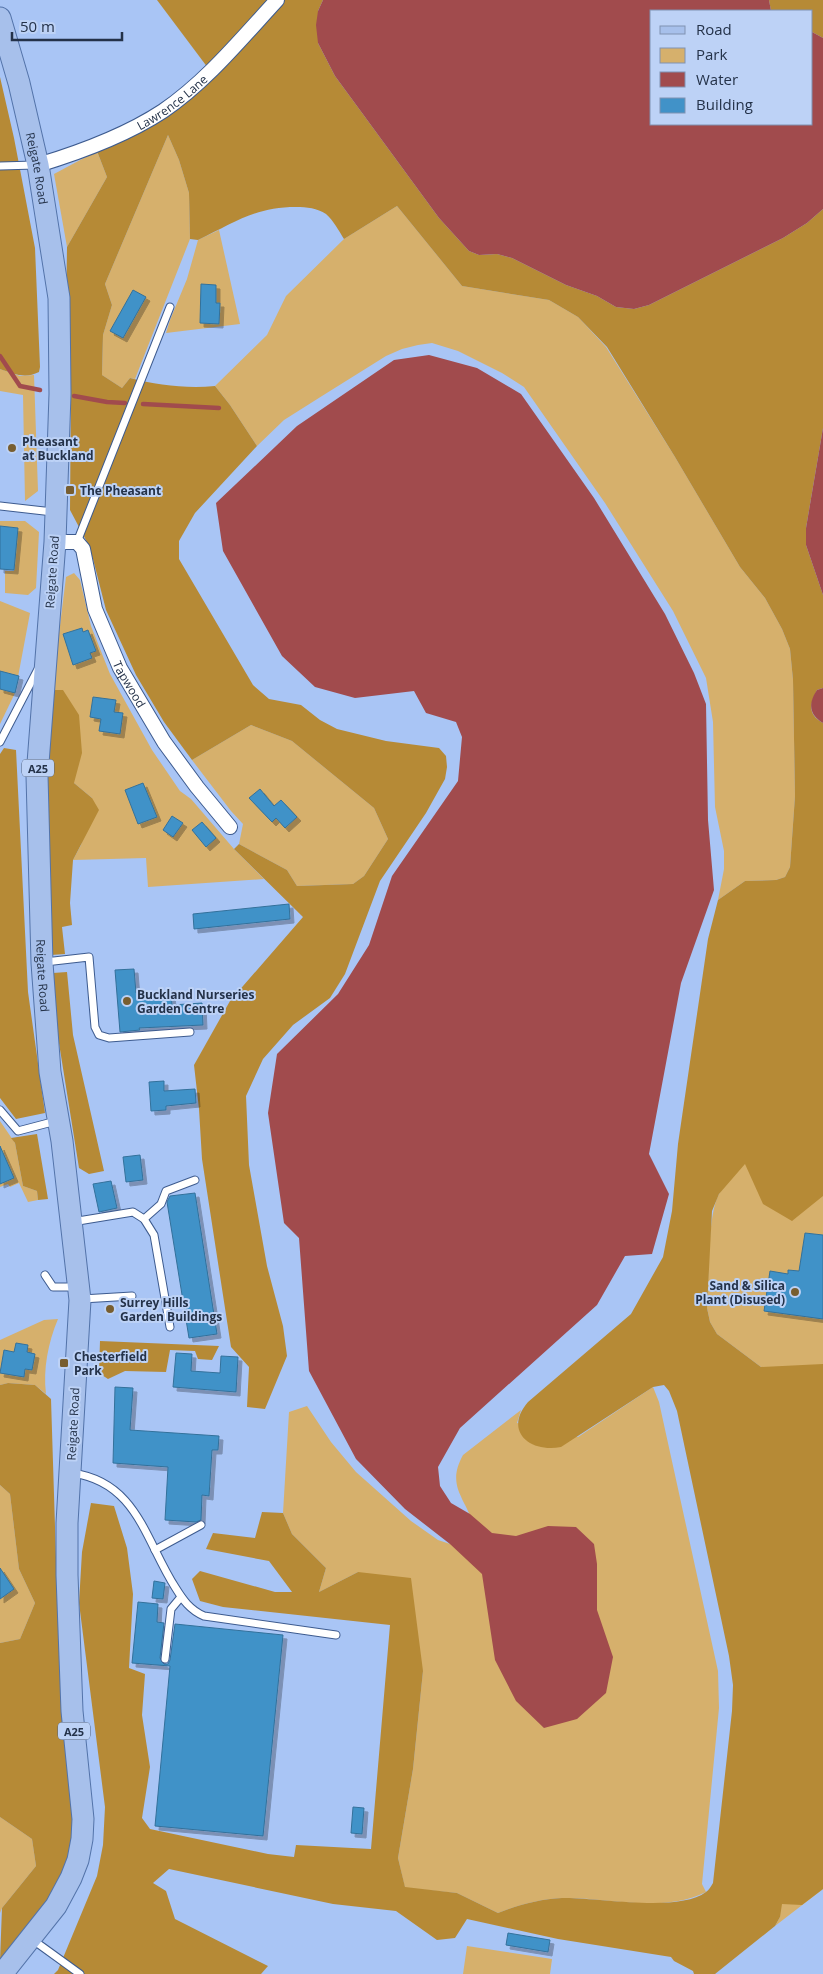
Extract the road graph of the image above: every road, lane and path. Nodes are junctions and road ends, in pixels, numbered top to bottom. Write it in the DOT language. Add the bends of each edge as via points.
graph roads {
  1 [pos="277,0"];
  2 [pos="0,18"];
  3 [pos="38,165"];
  4 [pos="0,166"];
  5 [pos="170,307"];
  6 [pos="0,506"];
  7 [pos="56,512"];
  8 [pos="55,542"];
  9 [pos="77,542"];
  10 [pos="45,655"];
  11 [pos="0,742"];
  12 [pos="230,827"];
  13 [pos="42,963"];
  14 [pos="190,1032"];
  15 [pos="0,1110"];
  16 [pos="58,1121"];
  17 [pos="195,1180"];
  18 [pos="144,1219"];
  19 [pos="71,1223"];
  20 [pos="45,1275"];
  21 [pos="79,1293"];
  22 [pos="132,1296"];
  23 [pos="170,1327"];
  24 [pos="70,1473"];
  25 [pos="201,1525"];
  26 [pos="155,1550"];
  27 [pos="181,1597"];
  28 [pos="336,1634"];
  29 [pos="165,1659"];
  30 [pos="35,1932"];
  31 [pos="2,1974"];
  32 [pos="80,1974"];
  1 -- 3 [label="street, Lawrence Lane" via="211,72 162,111 83,150"];
  2 -- 3 [label="main road, Reigate Road / A25"];
  3 -- 4 [label="lane"];
  3 -- 7 [label="main road, Reigate Road / A25" via="59,298"];
  5 -- 9 [label="lane"];
  6 -- 7 [label="lane"];
  7 -- 8 [label="main road, Reigate Road / A25"];
  8 -- 9 [label="street"];
  8 -- 10 [label="main road, Reigate Road / A25"];
  9 -- 12 [label="street, Tapwood" via="83,549 95,609 120,668 164,742"];
  10 -- 11 [label="lane"];
  10 -- 13 [label="main road, Reigate Road / A25" via="37,776"];
  13 -- 14 [label="lane" via="89,957 95,1027 99,1035 109,1038"];
  13 -- 16 [label="main road, Reigate Road / A25" via="50,1072"];
  15 -- 16 [label="lane" via="18,1131"];
  16 -- 19 [label="main road, Reigate Road / A25"];
  17 -- 18 [label="lane" via="166,1191 161,1204"];
  18 -- 19 [label="lane" via="133,1212"];
  18 -- 23 [label="lane" via="154,1235"];
  19 -- 21 [label="main road, Reigate Road / A25"];
  20 -- 21 [label="lane" via="53,1287"];
  21 -- 22 [label="lane"];
  21 -- 24 [label="main road, Reigate Road / A25"];
  24 -- 26 [label="lane" via="98,1480 123,1497 135,1510"];
  24 -- 30 [label="main road, Reigate Road / A25" via="67,1612 82,1839 71,1878 56,1906"];
  25 -- 26 [label="lane"];
  26 -- 27 [label="lane"];
  27 -- 28 [label="lane" via="189,1608 204,1616"];
  27 -- 29 [label="lane" via="172,1609"];
  30 -- 31 [label="main road, A25"];
  30 -- 32 [label="lane"];
}
